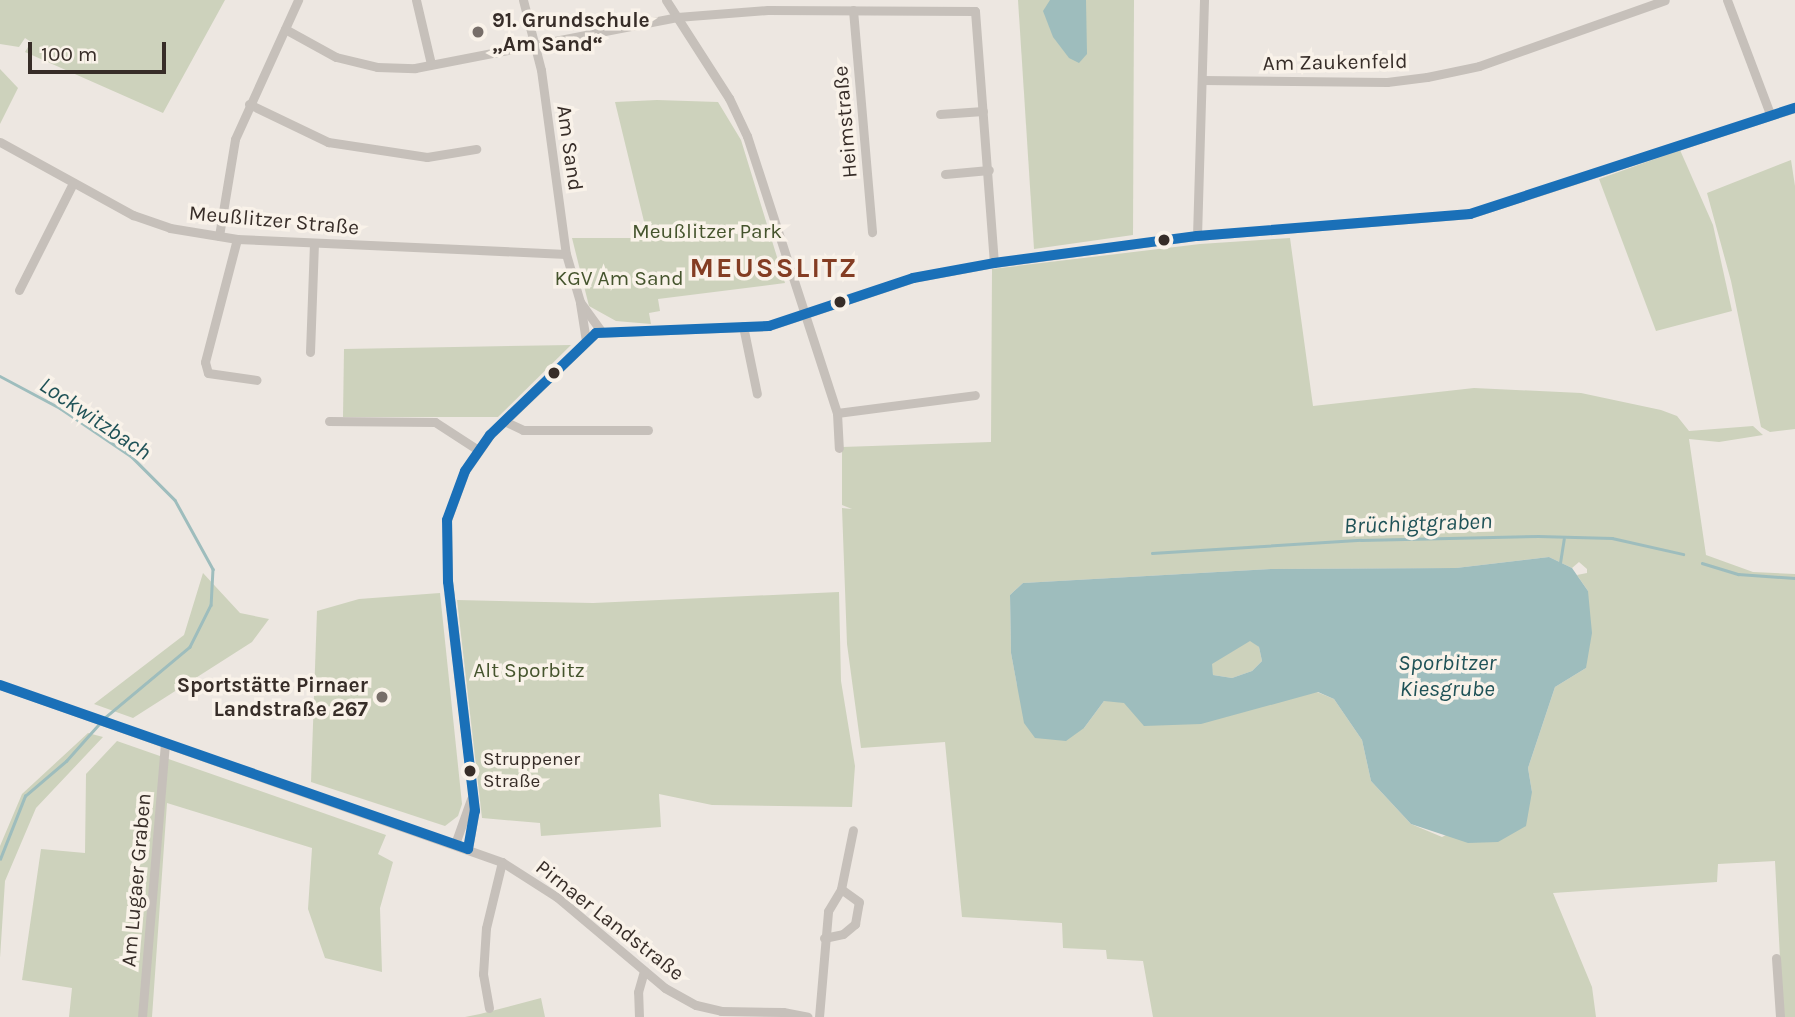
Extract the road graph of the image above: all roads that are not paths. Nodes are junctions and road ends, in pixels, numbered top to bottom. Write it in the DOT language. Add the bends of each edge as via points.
graph roads {
  1 [pos="298,0"];
  2 [pos="416,0"];
  3 [pos="523,0"];
  4 [pos="666,0"];
  5 [pos="1204,0"];
  6 [pos="1665,0"];
  7 [pos="1727,0"];
  8 [pos="768,5"];
  9 [pos="866,5"];
  10 [pos="853,10"];
  11 [pos="677,16"];
  12 [pos="285,29"];
  13 [pos="535,45"];
  14 [pos="431,64"];
  15 [pos="1203,80"];
  16 [pos="249,104"];
  17 [pos="1795,108"];
  18 [pos="984,111"];
  19 [pos="940,114"];
  20 [pos="1770,114"];
  21 [pos="0,142"];
  22 [pos="476,149"];
  23 [pos="989,170"];
  24 [pos="945,174"];
  25 [pos="73,183"];
  26 [pos="872,232"];
  27 [pos="219,236"];
  28 [pos="1197,236"];
  29 [pos="237,239"];
  30 [pos="314,243"];
  31 [pos="566,254"];
  32 [pos="994,263"];
  33 [pos="19,290"];
  34 [pos="580,302"];
  35 [pos="803,317"];
  36 [pos="743,326"];
  37 [pos="601,331"];
  38 [pos="586,341"];
  39 [pos="310,352"];
  40 [pos="257,380"];
  41 [pos="757,394"];
  42 [pos="975,395"];
  43 [pos="837,413"];
  44 [pos="329,421"];
  45 [pos="504,421"];
  46 [pos="648,430"];
  47 [pos="839,448"];
  48 [pos="478,450"];
  49 [pos="0,685"];
  50 [pos="165,745"];
  51 [pos="472,797"];
  52 [pos="853,830"];
  53 [pos="455,844"];
  54 [pos="468,849"];
  55 [pos="502,862"];
  56 [pos="841,889"];
  57 [pos="824,938"];
  58 [pos="1776,958"];
  59 [pos="644,971"];
  60 [pos="489,1008"];
  61 [pos="142,1017"];
  62 [pos="639,1017"];
  63 [pos="808,1017"];
  64 [pos="819,1017"];
  65 [pos="1780,1017"];
  1 -- 12 [label="street"];
  2 -- 14 [label="street"];
  3 -- 13 [label="street, Am Sand"];
  4 -- 11 [label="street"];
  5 -- 15 [label="street"];
  6 -- 15 [label="street, Am Zaukenfeld" via="1479,66 1427,77 1387,82"];
  7 -- 20 [label="street"];
  8 -- 10 [label="street"];
  8 -- 11 [label="street"];
  9 -- 10 [label="street"];
  9 -- 18 [label="street" via="975,11"];
  10 -- 26 [label="street, Heimstraße"];
  11 -- 13 [label="street"];
  11 -- 35 [label="street" via="747,136"];
  12 -- 14 [label="street" via="337,57 377,67"];
  12 -- 16 [label="street"];
  13 -- 14 [label="street"];
  13 -- 31 [label="street, Am Sand"];
  15 -- 28 [label="street"];
  16 -- 22 [label="street" via="328,142 428,157"];
  16 -- 27 [label="street" via="235,139"];
  17 -- 20 [label="street"];
  18 -- 19 [label="street"];
  18 -- 23 [label="street"];
  20 -- 28 [label="street" via="1470,214"];
  21 -- 25 [label="street, Meußlitzer Straße"];
  23 -- 24 [label="street"];
  23 -- 32 [label="street"];
  25 -- 27 [label="street, Meußlitzer Straße" via="133,215 170,228"];
  25 -- 33 [label="street"];
  27 -- 29 [label="street, Meußlitzer Straße"];
  28 -- 32 [label="street"];
  29 -- 30 [label="street, Meußlitzer Straße"];
  29 -- 40 [label="street" via="205,362 208,373"];
  30 -- 31 [label="street, Meußlitzer Straße"];
  30 -- 39 [label="street"];
  31 -- 34 [label="street, Am Sand"];
  32 -- 35 [label="street" via="914,278"];
  34 -- 37 [label="street, Am Sand"];
  34 -- 38 [label="street, Am Sand"];
  35 -- 36 [label="street"];
  35 -- 43 [label="street"];
  36 -- 37 [label="street"];
  36 -- 41 [label="street"];
  37 -- 38 [label="street"];
  38 -- 45 [label="street"];
  42 -- 43 [label="street"];
  43 -- 47 [label="street"];
  44 -- 48 [label="street" via="435,422"];
  45 -- 46 [label="street" via="523,430"];
  45 -- 48 [label="street"];
  48 -- 51 [label="street" via="457,488 446,530"];
  49 -- 50 [label="street, Pirnaer Landstraße"];
  50 -- 53 [label="street, Pirnaer Landstraße"];
  50 -- 61 [label="street, Am Lugaer Graben"];
  51 -- 53 [label="street"];
  51 -- 54 [label="street" via="475,828"];
  52 -- 56 [label="street"];
  53 -- 54 [label="street, Pirnaer Landstraße"];
  54 -- 55 [label="street, Pirnaer Landstraße"];
  55 -- 59 [label="street, Pirnaer Landstraße" via="556,897"];
  55 -- 60 [label="street" via="486,928 483,974"];
  56 -- 57 [label="street" via="828,911"];
  56 -- 57 [label="street" via="859,902 855,924 843,934"];
  57 -- 64 [label="street"];
  58 -- 65 [label="street"];
  59 -- 62 [label="street" via="638,992"];
  59 -- 63 [label="street, Pirnaer Landstraße" via="696,1005"];
}
